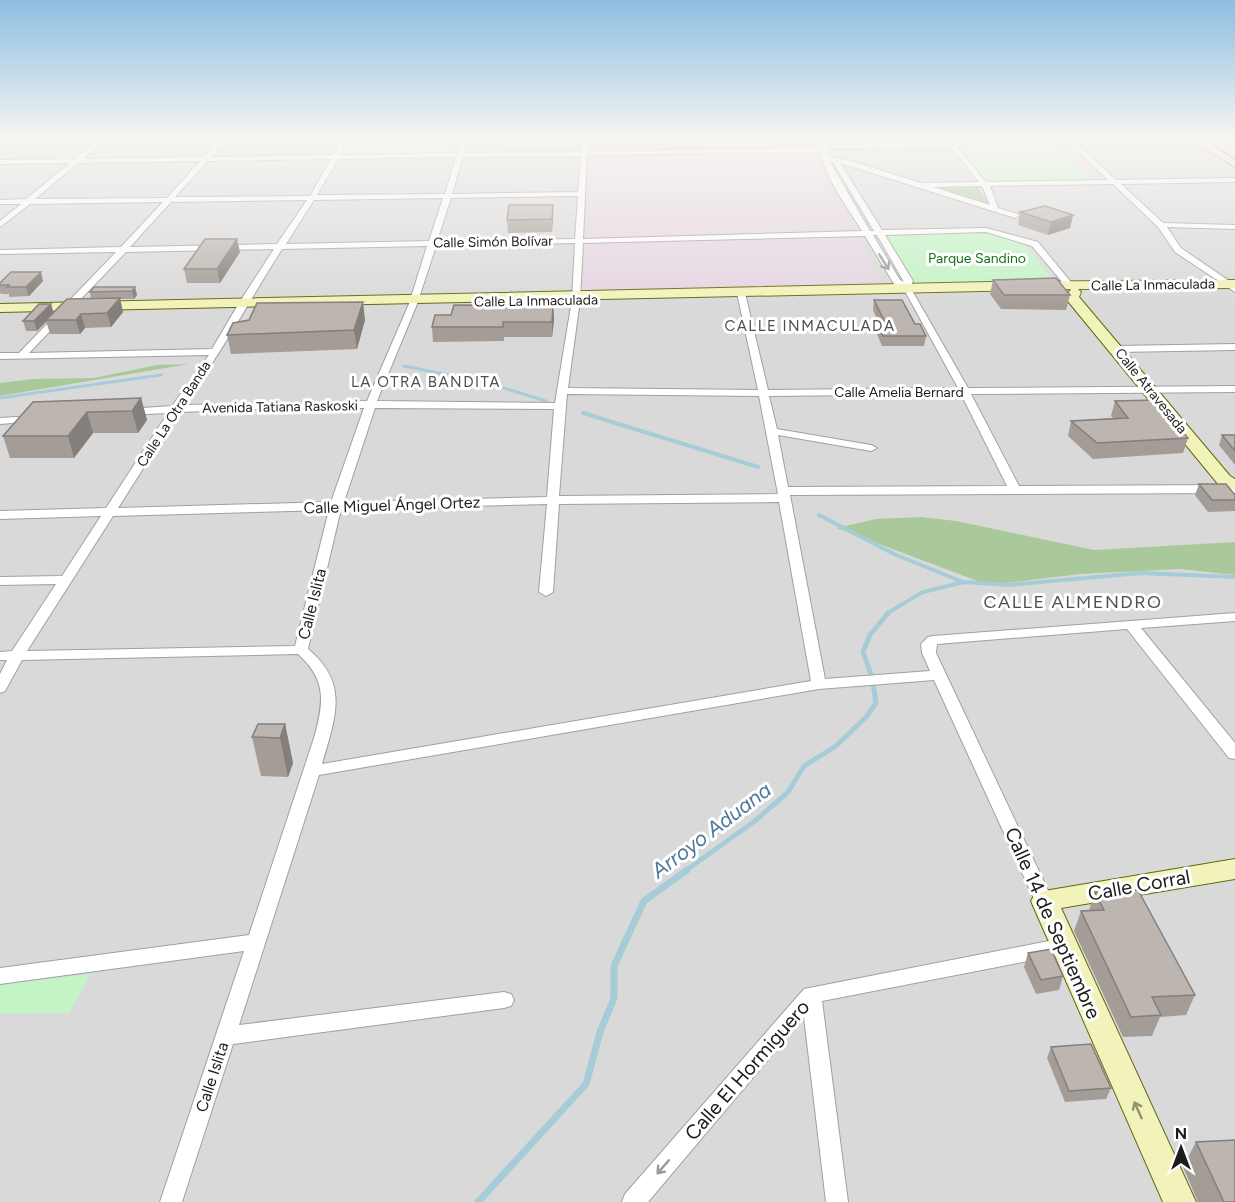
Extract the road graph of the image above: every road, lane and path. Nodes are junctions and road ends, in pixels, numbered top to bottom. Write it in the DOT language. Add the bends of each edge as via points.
graph roads {
  1 [pos="37,194"];
  2 [pos="174,194"];
  3 [pos="569,194"];
  4 [pos="582,194"];
  5 [pos="843,194"];
  6 [pos="856,194"];
  7 [pos="948,194"];
  8 [pos="990,194"];
  9 [pos="1129,194"];
  10 [pos="448,195"];
  11 [pos="313,196"];
  12 [pos="170,199"];
  13 [pos="30,200"];
  14 [pos="0,201"];
  15 [pos="865,209"];
  16 [pos="852,210"];
  17 [pos="995,210"];
  18 [pos="1016,216"];
  19 [pos="0,225"];
  20 [pos="1161,225"];
  21 [pos="1235,227"];
  22 [pos="986,230"];
  23 [pos="881,233"];
  24 [pos="866,234"];
  25 [pos="580,241"];
  26 [pos="433,243"];
  27 [pos="280,246"];
  28 [pos="124,249"];
  29 [pos="0,252"];
  30 [pos="1233,286"];
  31 [pos="908,289"];
  32 [pos="1073,290"];
  33 [pos="741,295"];
  34 [pos="576,298"];
  35 [pos="414,302"];
  36 [pos="242,305"];
  37 [pos="0,308"];
  38 [pos="64,309"];
  39 [pos="0,313"];
  40 [pos="1235,347"];
  41 [pos="1124,350"];
  42 [pos="214,352"];
  43 [pos="0,356"];
  44 [pos="20,357"];
  45 [pos="1235,389"];
  46 [pos="1156,390"];
  47 [pos="562,391"];
  48 [pos="965,392"];
  49 [pos="764,393"];
  50 [pos="369,405"];
  51 [pos="560,406"];
  52 [pos="176,408"];
  53 [pos="117,412"];
  54 [pos="47,418"];
  55 [pos="0,422"];
  56 [pos="772,431"];
  57 [pos="1195,436"];
  58 [pos="871,448"];
  59 [pos="1235,476"];
  60 [pos="1235,487"];
  61 [pos="1015,491"];
  62 [pos="784,494"];
  63 [pos="553,500"];
  64 [pos="336,507"];
  65 [pos="109,513"];
  66 [pos="0,515"];
  67 [pos="65,580"];
  68 [pos="0,581"];
  69 [pos="546,592"];
  70 [pos="1235,617"];
  71 [pos="1131,626"];
  72 [pos="301,650"];
  73 [pos="17,655"];
  74 [pos="0,656"];
  75 [pos="939,675"];
  76 [pos="825,683"];
  77 [pos="0,688"];
  78 [pos="1235,754"];
  79 [pos="312,771"];
  80 [pos="1235,869"];
  81 [pos="1044,901"];
  82 [pos="256,942"];
  83 [pos="1064,946"];
  84 [pos="0,976"];
  85 [pos="811,995"];
  86 [pos="504,1000"];
  87 [pos="225,1036"];
  88 [pos="171,1202"];
  89 [pos="633,1202"];
  90 [pos="837,1202"];
  91 [pos="1180,1202"];
  1 -- 13 [label="street"];
  2 -- 12 [label="street"];
  3 -- 10 [label="street"];
  4 -- 25 [label="street"];
  5 -- 16 [label="street"];
  6 -- 15 [label="street"];
  7 -- 17 [label="street"];
  8 -- 17 [label="street"];
  9 -- 20 [label="street"];
  10 -- 11 [label="street"];
  10 -- 26 [label="street, Calle Islita"];
  11 -- 12 [label="street"];
  11 -- 27 [label="street, Calle La Otra Banda"];
  12 -- 13 [label="street"];
  12 -- 28 [label="street"];
  13 -- 14 [label="street"];
  13 -- 19 [label="street"];
  15 -- 16 [label="street"];
  15 -- 23 [label="street"];
  16 -- 24 [label="street"];
  17 -- 18 [label="street"];
  20 -- 21 [label="street"];
  20 -- 30 [label="street" via="1178,250"];
  22 -- 23 [label="street, Calle Simón Bolívar"];
  22 -- 32 [label="street, Calle Atravesada" via="1035,244"];
  23 -- 24 [label="street, Calle Simón Bolívar"];
  23 -- 31 [label="street" via="909,281"];
  24 -- 25 [label="street, Calle Simón Bolívar"];
  24 -- 31 [label="street, one-way" via="897,282"];
  25 -- 26 [label="street, Calle Simón Bolívar"];
  25 -- 34 [label="street"];
  26 -- 27 [label="street, Calle Simón Bolívar"];
  26 -- 35 [label="street, Calle Islita"];
  27 -- 28 [label="street, Calle Simón Bolívar"];
  27 -- 36 [label="street, Calle La Otra Banda"];
  28 -- 29 [label="street, Calle Simón Bolívar"];
  28 -- 38 [label="street"];
  30 -- 32 [label="main road, Calle La Inmaculada"];
  31 -- 32 [label="main road, Calle La Inmaculada"];
  31 -- 33 [label="main road, Calle La Inmaculada"];
  31 -- 48 [label="street"];
  32 -- 41 [label="main road, Calle Atravesada" via="1072,297 1097,318"];
  33 -- 34 [label="main road, Calle La Inmaculada"];
  33 -- 49 [label="street"];
  34 -- 35 [label="main road, Calle La Inmaculada"];
  34 -- 47 [label="street"];
  35 -- 36 [label="main road, Calle La Inmaculada"];
  35 -- 50 [label="street, Calle Islita"];
  36 -- 38 [label="main road, Calle La Inmaculada"];
  36 -- 42 [label="street, Calle La Otra Banda"];
  37 -- 38 [label="main road, Calle La Inmaculada"];
  38 -- 39 [label="main road, Calle La Inmaculada"];
  38 -- 44 [label="street"];
  40 -- 41 [label="street"];
  41 -- 46 [label="main road, Calle Atravesada"];
  42 -- 44 [label="street"];
  42 -- 52 [label="street, Calle La Otra Banda"];
  43 -- 44 [label="street"];
  45 -- 46 [label="street, Calle Amelia Bernard"];
  46 -- 48 [label="street, Calle Amelia Bernard"];
  46 -- 57 [label="main road, Calle Atravesada"];
  47 -- 49 [label="street, Calle Amelia Bernard"];
  47 -- 51 [label="street"];
  48 -- 49 [label="street, Calle Amelia Bernard"];
  48 -- 61 [label="street"];
  49 -- 56 [label="street"];
  50 -- 51 [label="street, Avenida Tatiana Raskoski"];
  50 -- 52 [label="street, Avenida Tatiana Raskoski"];
  50 -- 64 [label="street, Calle Islita"];
  51 -- 63 [label="street"];
  52 -- 53 [label="street, Avenida Tatiana Raskoski"];
  52 -- 65 [label="street, Calle La Otra Banda"];
  54 -- 55 [label="street"];
  56 -- 58 [label="street"];
  56 -- 62 [label="street"];
  57 -- 59 [label="main road, Calle Atravesada"];
  57 -- 60 [label="main road, Calle Atravesada" via="1224,480"];
  60 -- 61 [label="street, Calle Miguel Ángel Ortez"];
  61 -- 62 [label="street, Calle Miguel Ángel Ortez"];
  62 -- 63 [label="street, Calle Miguel Ángel Ortez"];
  62 -- 76 [label="street"];
  63 -- 64 [label="street, Calle Miguel Ángel Ortez"];
  63 -- 69 [label="street"];
  64 -- 65 [label="street, Calle Miguel Ángel Ortez"];
  64 -- 72 [label="street, Calle Islita"];
  65 -- 66 [label="street, Calle Miguel Ángel Ortez"];
  65 -- 67 [label="street, Calle La Otra Banda"];
  67 -- 68 [label="street"];
  67 -- 73 [label="street, Calle La Otra Banda"];
  70 -- 71 [label="street"];
  71 -- 75 [label="street, Calle 14 de Septiembre" via="933,640 928,644 929,653"];
  71 -- 78 [label="street"];
  72 -- 73 [label="street"];
  72 -- 79 [label="street, Calle Islita" via="319,664 328,681 330,704"];
  73 -- 74 [label="street"];
  73 -- 77 [label="street, Calle La Otra Banda"];
  75 -- 76 [label="street"];
  75 -- 81 [label="street, Calle 14 de Septiembre"];
  76 -- 79 [label="street"];
  79 -- 82 [label="street, Calle Islita"];
  80 -- 81 [label="main road, Calle Corral"];
  81 -- 83 [label="main road, Calle 14 de Septiembre"];
  82 -- 84 [label="street"];
  82 -- 87 [label="street, Calle Islita"];
  83 -- 85 [label="street, Calle El Hormiguero"];
  91 -- 83 [label="main road, Calle 14 de Septiembre, one-way"];
  85 -- 89 [label="street, Calle El Hormiguero, one-way"];
  85 -- 90 [label="street"];
  86 -- 87 [label="street"];
  87 -- 88 [label="street, Calle Islita"];
}
